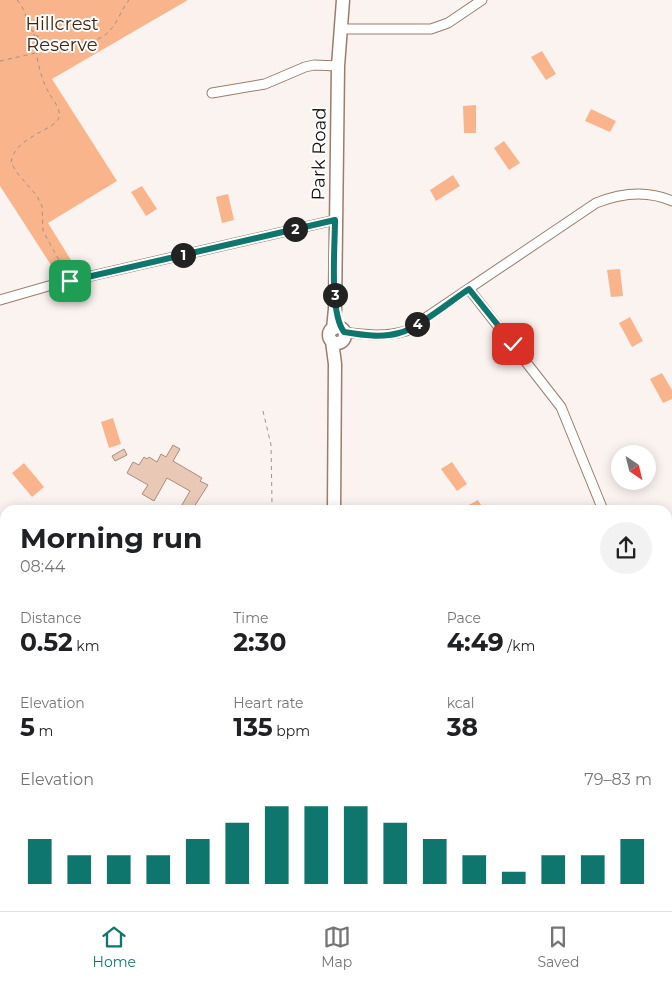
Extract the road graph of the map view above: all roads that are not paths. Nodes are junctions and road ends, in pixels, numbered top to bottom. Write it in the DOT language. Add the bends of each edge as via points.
graph roads {
  1 [pos="343,0"];
  2 [pos="482,0"];
  3 [pos="340,29"];
  4 [pos="338,66"];
  5 [pos="212,93"];
  6 [pos="672,201"];
  7 [pos="335,220"];
  8 [pos="469,289"];
  9 [pos="0,300"];
  10 [pos="339,336"];
  11 [pos="334,505"];
  12 [pos="601,505"];
  1 -- 3 [label="street, Park Road"];
  2 -- 3 [label="street" via="448,24 431,29"];
  3 -- 4 [label="street, Park Road"];
  4 -- 5 [label="street" via="314,65 265,84"];
  4 -- 7 [label="street, Park Road"];
  6 -- 8 [label="street" via="650,194 632,194 596,203"];
  7 -- 9 [label="street"];
  7 -- 10 [label="street, Park Road" via="335,309"];
  8 -- 10 [label="street" via="406,331"];
  8 -- 12 [label="street" via="561,407"];
  10 -- 11 [label="street" via="335,364"];
}
